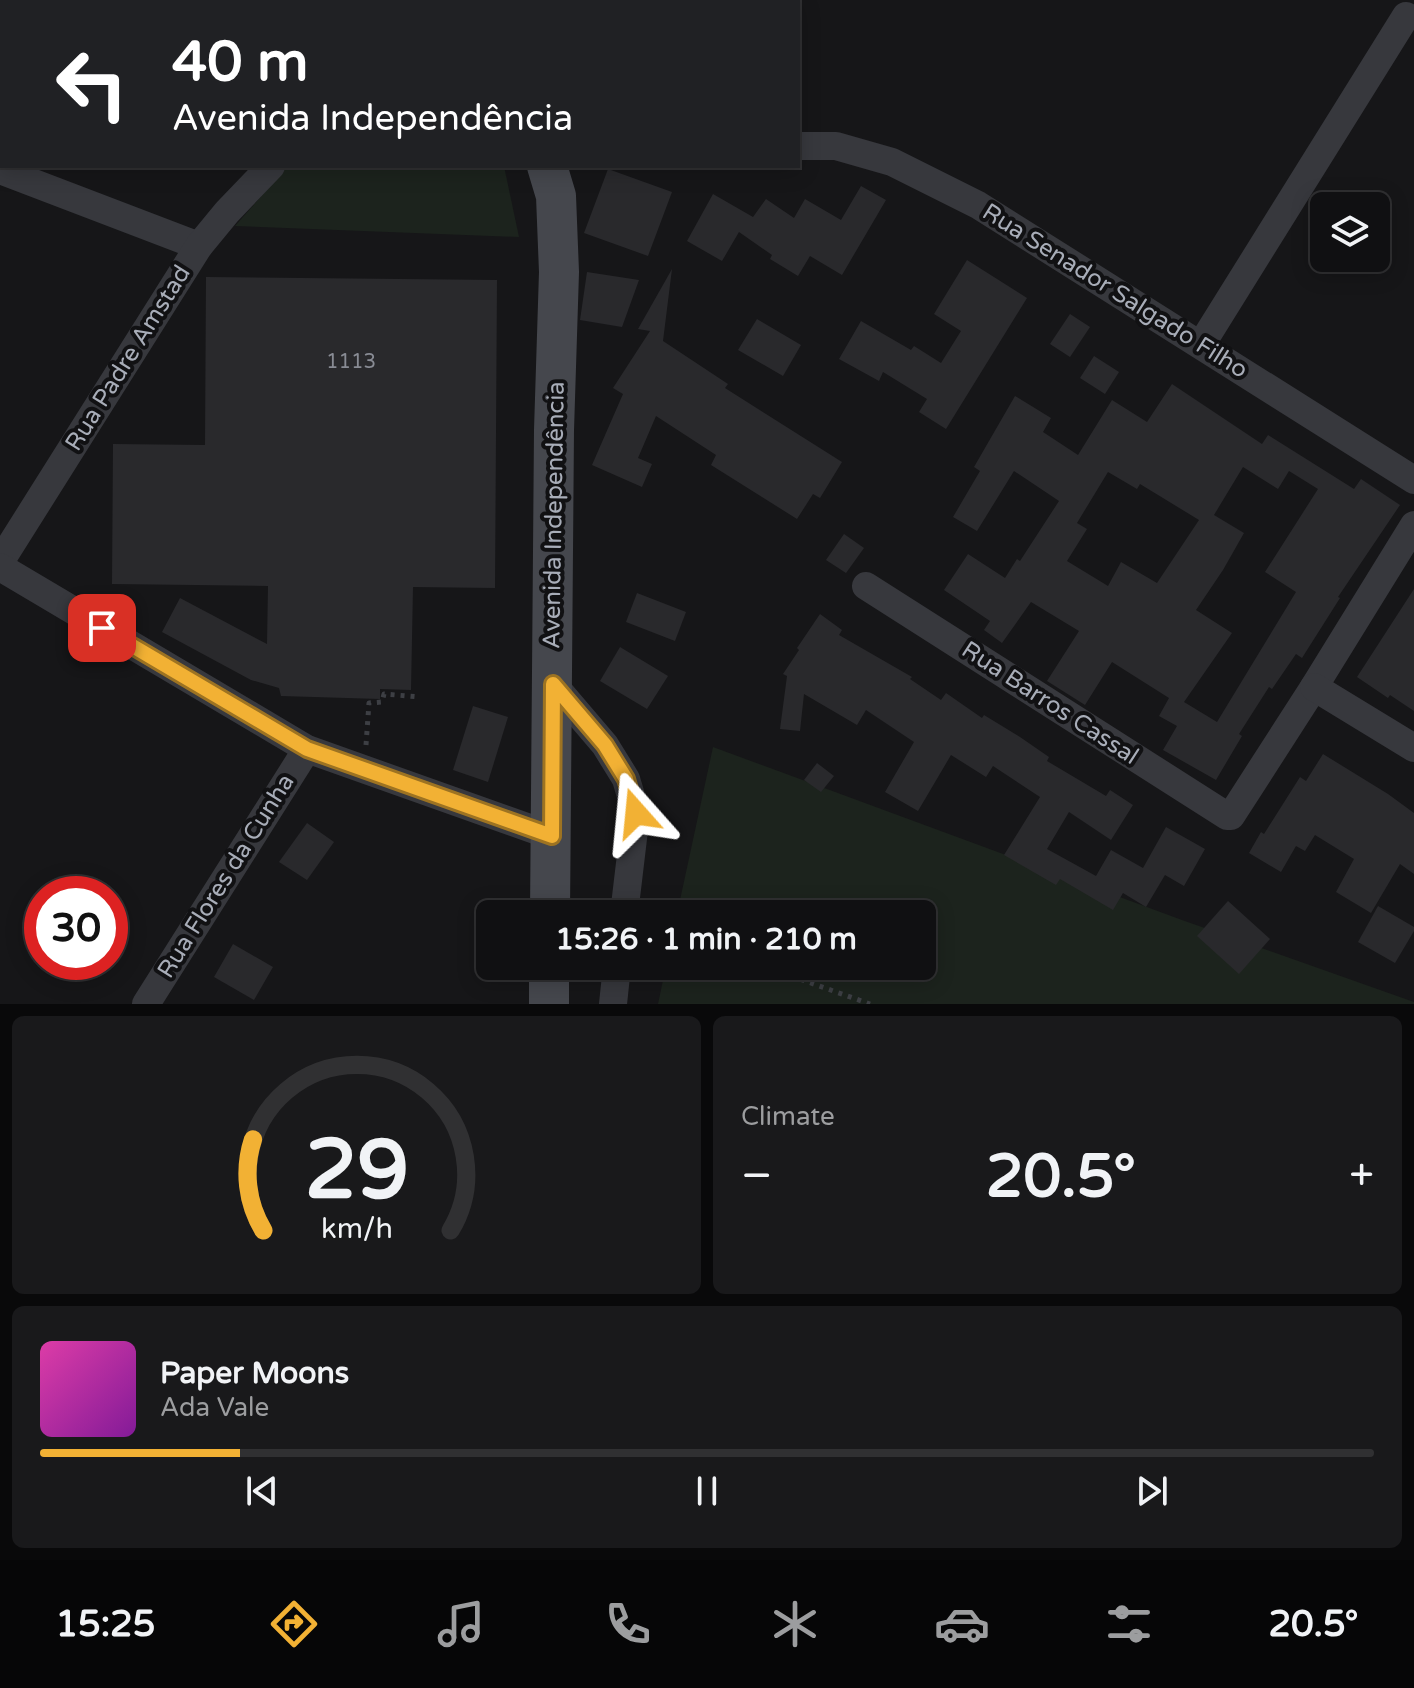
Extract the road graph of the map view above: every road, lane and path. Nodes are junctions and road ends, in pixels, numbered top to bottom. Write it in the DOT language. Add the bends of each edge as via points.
graph roads {
  1 [pos="1406,16"];
  2 [pos="800,146"];
  3 [pos="269,168"];
  4 [pos="548,168"];
  5 [pos="0,170"];
  6 [pos="199,246"];
  7 [pos="1201,345"];
  8 [pos="1414,480"];
  9 [pos="1414,525"];
  10 [pos="0,565"];
  11 [pos="866,586"];
  12 [pos="553,684"];
  13 [pos="1314,687"];
  14 [pos="420,697"];
  15 [pos="1414,748"];
  16 [pos="307,749"];
  17 [pos="364,770"];
  18 [pos="552,836"];
  19 [pos="550,900"];
  20 [pos="626,900"];
  21 [pos="549,980"];
  22 [pos="616,980"];
  23 [pos="802,980"];
  24 [pos="146,1004"];
  25 [pos="549,1004"];
  26 [pos="613,1004"];
  27 [pos="870,1004"];
  1 -- 7 [label="street"];
  2 -- 7 [label="street, Rua Senador Salgado Filho" via="836,146 892,162 978,205"];
  3 -- 6 [label="street, Rua Padre Amstad"];
  4 -- 12 [label="main road, Avenida Independência" via="556,196 559,272"];
  5 -- 6 [label="street"];
  6 -- 10 [label="street, Rua Padre Amstad"];
  7 -- 8 [label="street, Rua Senador Salgado Filho"];
  9 -- 13 [label="street"];
  10 -- 16 [label="street"];
  11 -- 13 [label="street, Rua Barros Cassal" via="1227,816 1234,813"];
  12 -- 18 [label="main road, Avenida Independência"];
  12 -- 20 [label="street" via="605,745 626,779 636,813"];
  13 -- 15 [label="street"];
  14 -- 17 [label="path" via="384,694 382,702 369,703"];
  16 -- 17 [label="street"];
  16 -- 24 [label="street, Rua Flores da Cunha"];
  17 -- 18 [label="street"];
  18 -- 19 [label="main road, Avenida Independência"];
  21 -- 25 [label="main road"];
  22 -- 26 [label="street"];
  23 -- 27 [label="path"];
}
